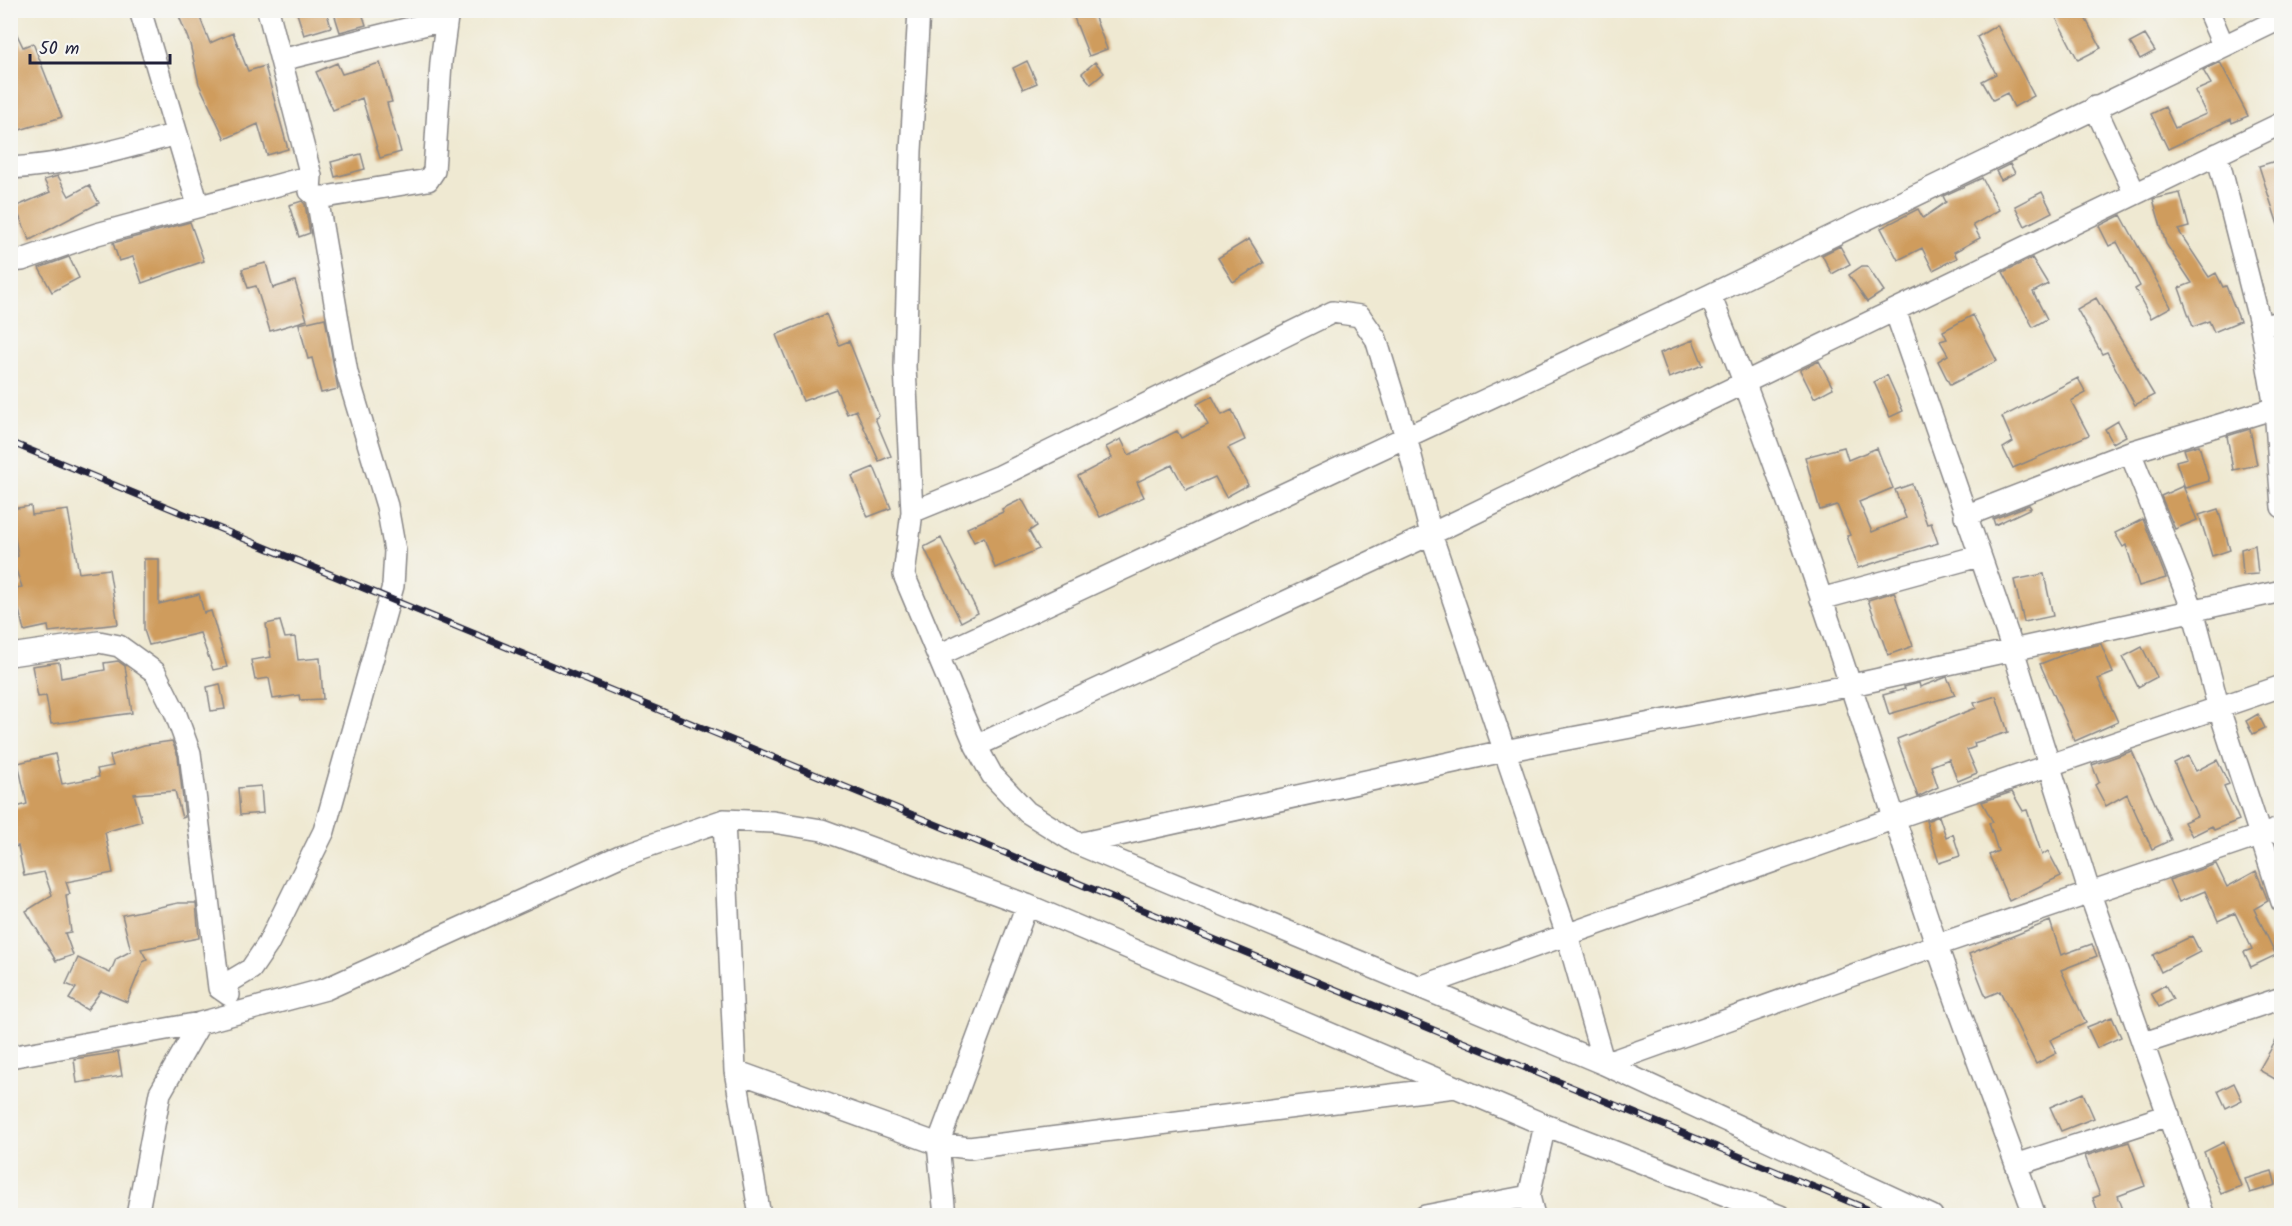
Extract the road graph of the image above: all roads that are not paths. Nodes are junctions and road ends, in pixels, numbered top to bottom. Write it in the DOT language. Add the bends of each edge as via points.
graph roads {
  1 [pos="140,10"];
  2 [pos="267,10"];
  3 [pos="919,10"];
  4 [pos="2208,10"];
  5 [pos="448,15"];
  6 [pos="2282,18"];
  7 [pos="2223,45"];
  8 [pos="281,60"];
  9 [pos="2095,107"];
  10 [pos="2282,123"];
  11 [pos="177,134"];
  12 [pos="2217,154"];
  13 [pos="10,168"];
  14 [pos="310,176"];
  15 [pos="2134,194"];
  16 [pos="317,197"];
  17 [pos="198,205"];
  18 [pos="10,261"];
  19 [pos="1710,295"];
  20 [pos="1895,310"];
  21 [pos="2282,321"];
  22 [pos="2261,327"];
  23 [pos="1745,381"];
  24 [pos="2278,407"];
  25 [pos="1406,437"];
  26 [pos="2130,452"];
  27 [pos="2282,507"];
  28 [pos="912,512"];
  29 [pos="1965,516"];
  30 [pos="1431,534"];
  31 [pos="1979,556"];
  32 [pos="2282,591"];
  33 [pos="1821,598"];
  34 [pos="2193,610"];
  35 [pos="2013,650"];
  36 [pos="10,655"];
  37 [pos="939,655"];
  38 [pos="1852,685"];
  39 [pos="2282,686"];
  40 [pos="2219,709"];
  41 [pos="976,746"];
  42 [pos="1504,751"];
  43 [pos="2050,766"];
  44 [pos="1895,818"];
  45 [pos="724,820"];
  46 [pos="2282,828"];
  47 [pos="2261,835"];
  48 [pos="1078,844"];
  49 [pos="2090,894"];
  50 [pos="2282,902"];
  51 [pos="1027,905"];
  52 [pos="1567,935"];
  53 [pos="1937,945"];
  54 [pos="1420,987"];
  55 [pos="219,988"];
  56 [pos="2282,998"];
  57 [pos="248,1010"];
  58 [pos="200,1023"];
  59 [pos="2144,1043"];
  60 [pos="10,1056"];
  61 [pos="1604,1064"];
  62 [pos="735,1071"];
  63 [pos="1455,1087"];
  64 [pos="2169,1115"];
  65 [pos="1545,1125"];
  66 [pos="938,1144"];
  67 [pos="2016,1165"];
  68 [pos="1532,1206"];
  69 [pos="137,1215"];
  70 [pos="760,1215"];
  71 [pos="945,1215"];
  72 [pos="1425,1215"];
  73 [pos="1780,1215"];
  74 [pos="1932,1215"];
  75 [pos="2035,1215"];
  76 [pos="2204,1215"];
  1 -- 11 [label="street"];
  2 -- 8 [label="street"];
  3 -- 28 [label="street" via="904,367"];
  4 -- 7 [label="street"];
  5 -- 8 [label="street"];
  5 -- 16 [label="street" via="434,171 428,180"];
  6 -- 7 [label="street"];
  7 -- 9 [label="street"];
  8 -- 14 [label="street"];
  9 -- 15 [label="street"];
  9 -- 19 [label="street"];
  10 -- 12 [label="street"];
  11 -- 13 [label="street" via="96,156"];
  11 -- 17 [label="street"];
  12 -- 15 [label="street"];
  12 -- 22 [label="street"];
  14 -- 16 [label="street" via="310,191"];
  14 -- 17 [label="street"];
  15 -- 20 [label="street"];
  16 -- 55 [label="street" via="347,373 387,506 395,551 393,586 324,831 251,969"];
  17 -- 18 [label="street"];
  19 -- 23 [label="street"];
  19 -- 25 [label="street"];
  20 -- 23 [label="street"];
  20 -- 29 [label="street"];
  21 -- 22 [label="street"];
  22 -- 24 [label="street"];
  23 -- 30 [label="street"];
  23 -- 33 [label="street"];
  24 -- 26 [label="street"];
  24 -- 27 [label="street"];
  25 -- 28 [label="street" via="1376,339 1360,316 1333,312 1000,476"];
  25 -- 30 [label="street"];
  25 -- 37 [label="street"];
  26 -- 29 [label="street"];
  26 -- 34 [label="street"];
  28 -- 37 [label="street" via="904,575"];
  29 -- 31 [label="street"];
  30 -- 41 [label="street"];
  30 -- 42 [label="street"];
  31 -- 33 [label="street"];
  31 -- 35 [label="street"];
  32 -- 34 [label="street"];
  33 -- 38 [label="street"];
  34 -- 35 [label="street"];
  34 -- 40 [label="street"];
  35 -- 38 [label="street"];
  35 -- 43 [label="street"];
  36 -- 55 [label="street" via="99,642 119,646 155,672 190,753"];
  37 -- 41 [label="street"];
  38 -- 42 [label="street"];
  38 -- 44 [label="street"];
  39 -- 40 [label="street"];
  40 -- 43 [label="street"];
  40 -- 47 [label="street"];
  41 -- 48 [label="street" via="993,775 1027,812"];
  42 -- 48 [label="street"];
  42 -- 52 [label="street"];
  43 -- 44 [label="street"];
  43 -- 49 [label="street"];
  44 -- 52 [label="street"];
  44 -- 53 [label="street"];
  45 -- 51 [label="street" via="822,830"];
  45 -- 57 [label="street" via="622,855 326,989"];
  45 -- 62 [label="street"];
  46 -- 47 [label="street"];
  47 -- 49 [label="street"];
  47 -- 50 [label="street"];
  48 -- 54 [label="street"];
  49 -- 53 [label="street"];
  49 -- 59 [label="street"];
  51 -- 63 [label="street"];
  51 -- 66 [label="street"];
  52 -- 54 [label="street"];
  52 -- 61 [label="street"];
  53 -- 61 [label="street"];
  53 -- 67 [label="street"];
  54 -- 61 [label="street"];
  55 -- 57 [label="street"];
  56 -- 59 [label="street"];
  57 -- 58 [label="street"];
  58 -- 60 [label="street"];
  58 -- 69 [label="street" via="160,1093"];
  59 -- 64 [label="street"];
  61 -- 74 [label="street"];
  62 -- 66 [label="street"];
  62 -- 70 [label="street"];
  63 -- 65 [label="street"];
  63 -- 66 [label="street" via="969,1148"];
  64 -- 67 [label="street"];
  64 -- 76 [label="street"];
  65 -- 68 [label="street"];
  65 -- 73 [label="street"];
  66 -- 71 [label="street"];
  67 -- 75 [label="street"];
  68 -- 72 [label="street"];
}
